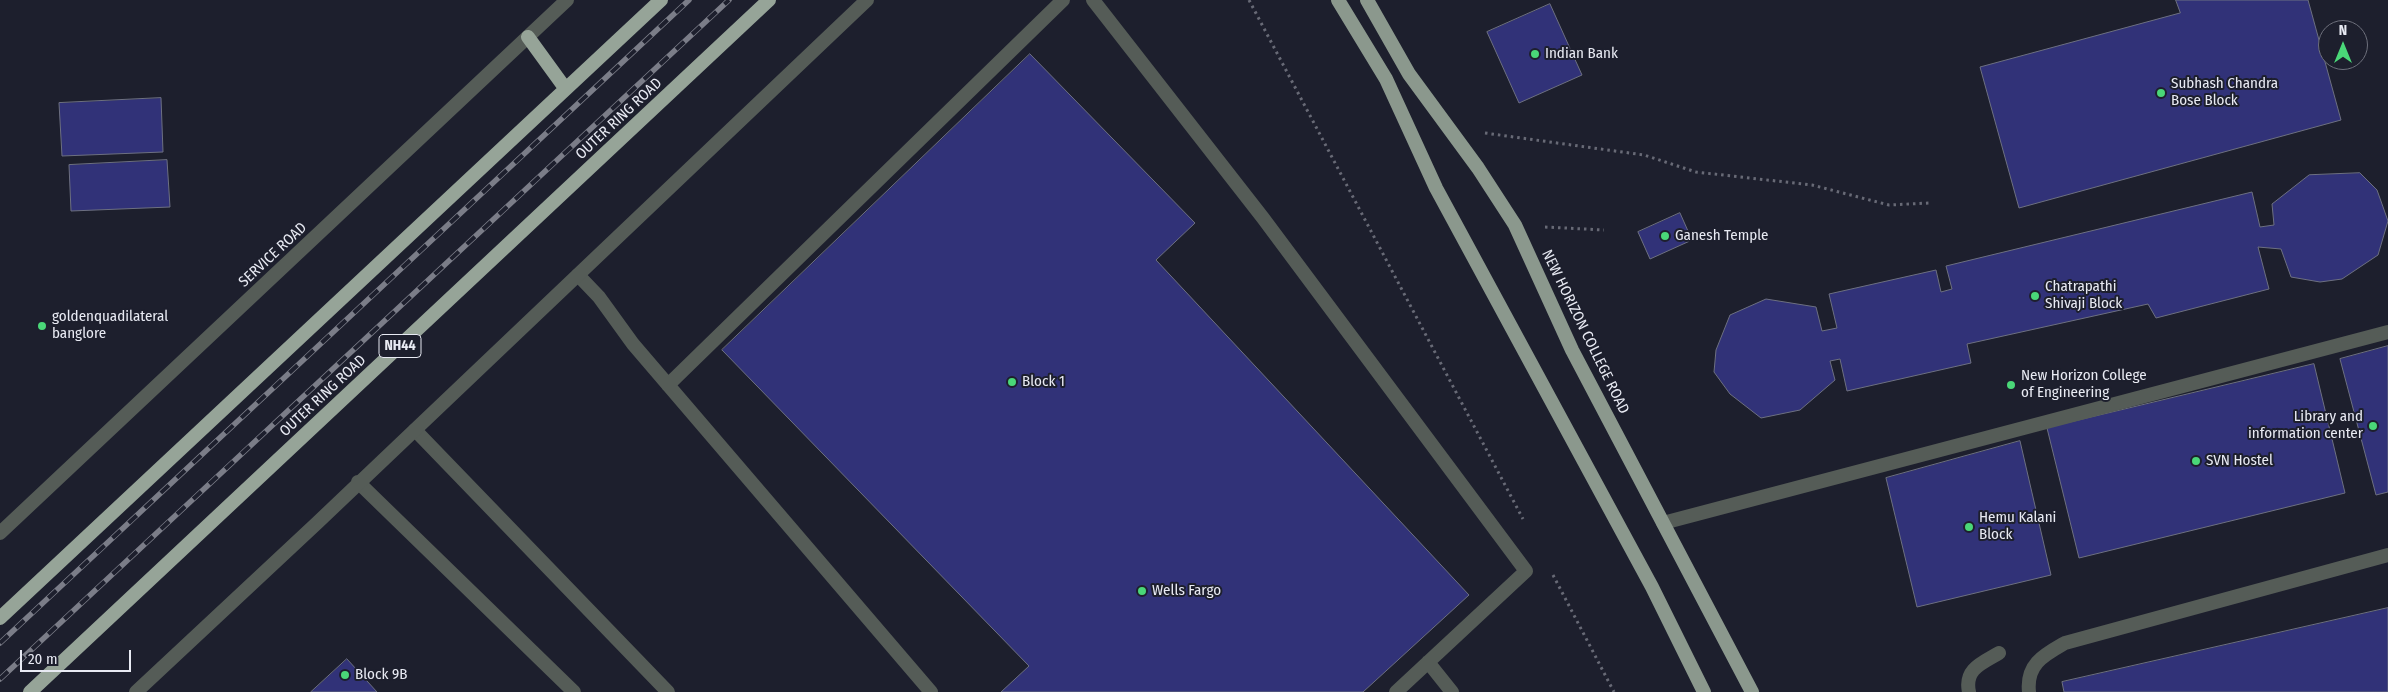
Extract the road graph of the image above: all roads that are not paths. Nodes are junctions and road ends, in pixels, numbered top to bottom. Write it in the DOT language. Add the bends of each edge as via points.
graph roads {
  1 [pos="567,0"];
  2 [pos="661,0"];
  3 [pos="769,0"];
  4 [pos="868,0"];
  5 [pos="1063,0"];
  6 [pos="1093,0"];
  7 [pos="1338,0"];
  8 [pos="1367,0"];
  9 [pos="528,37"];
  10 [pos="566,88"];
  11 [pos="578,275"];
  12 [pos="2388,332"];
  13 [pos="668,385"];
  14 [pos="414,430"];
  15 [pos="358,482"];
  16 [pos="1663,523"];
  17 [pos="0,533"];
  18 [pos="2388,555"];
  19 [pos="0,618"];
  20 [pos="1999,653"];
  21 [pos="1428,662"];
  22 [pos="30,692"];
  23 [pos="136,692"];
  24 [pos="574,692"];
  25 [pos="668,692"];
  26 [pos="931,692"];
  27 [pos="1396,692"];
  28 [pos="1452,692"];
  29 [pos="1704,692"];
  30 [pos="1752,692"];
  31 [pos="1969,692"];
  32 [pos="2029,692"];
  1 -- 9 [label="street, SERVICE ROAD"];
  2 -- 10 [label="highway"];
  3 -- 22 [label="highway, OUTER RING ROAD / NH44"];
  4 -- 11 [label="street"];
  5 -- 13 [label="street"];
  6 -- 21 [label="street" via="1263,218 1526,570"];
  7 -- 29 [label="main road" via="1386,79 1436,188 1648,578"];
  8 -- 16 [label="main road, NEW HORIZON COLLEGE ROAD" via="1409,74 1515,225 1572,350"];
  9 -- 10 [label="highway"];
  9 -- 17 [label="street, SERVICE ROAD"];
  10 -- 19 [label="highway"];
  11 -- 13 [label="street"];
  11 -- 14 [label="street"];
  12 -- 16 [label="street"];
  13 -- 26 [label="street"];
  14 -- 15 [label="street"];
  14 -- 25 [label="street"];
  15 -- 23 [label="street"];
  15 -- 24 [label="street"];
  16 -- 30 [label="main road, NEW HORIZON COLLEGE ROAD"];
  18 -- 32 [label="street" via="2065,644 2038,659 2028,682"];
  20 -- 31 [label="street" via="1972,669 1967,683"];
  21 -- 27 [label="street"];
  21 -- 28 [label="street"];
}
